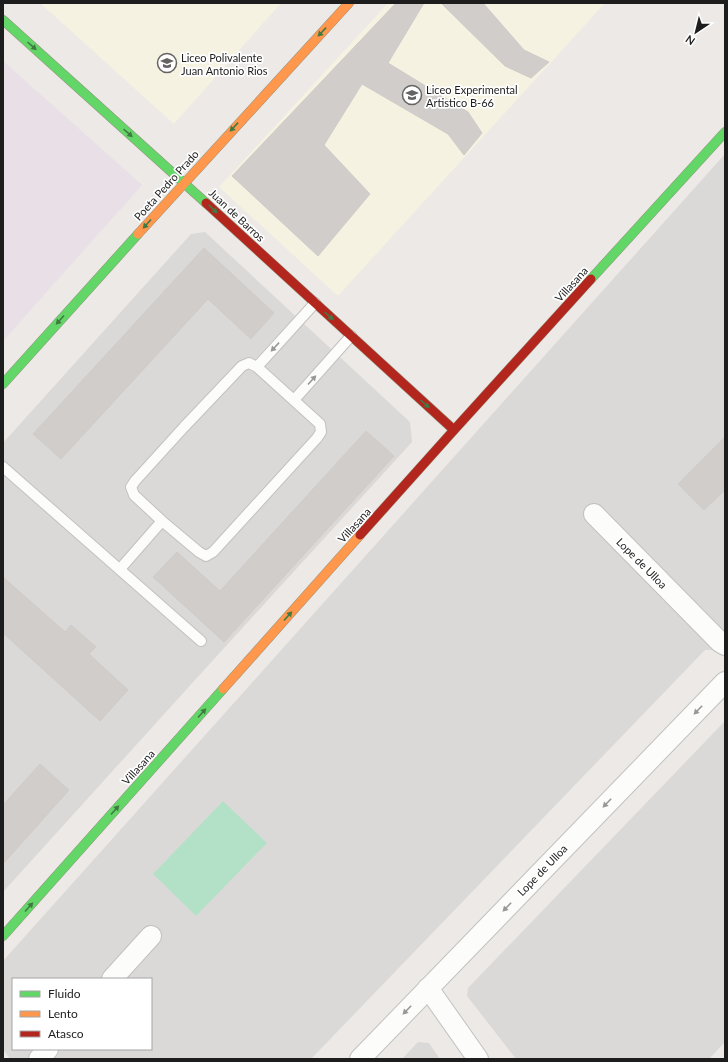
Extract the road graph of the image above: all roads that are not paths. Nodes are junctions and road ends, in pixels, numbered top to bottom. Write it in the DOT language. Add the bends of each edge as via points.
graph roads {
  1 [pos="349,3"];
  2 [pos="3,20"];
  3 [pos="725,132"];
  4 [pos="184,183"];
  5 [pos="315,303"];
  6 [pos="351,336"];
  7 [pos="257,367"];
  8 [pos="3,384"];
  9 [pos="294,400"];
  10 [pos="454,430"];
  11 [pos="3,467"];
  12 [pos="594,514"];
  13 [pos="162,521"];
  14 [pos="120,569"];
  15 [pos="201,641"];
  16 [pos="725,645"];
  17 [pos="725,682"];
  18 [pos="3,936"];
  19 [pos="151,936"];
  20 [pos="113,978"];
  21 [pos="428,988"];
  22 [pos="47,1050"];
  23 [pos="39,1059"];
  24 [pos="360,1059"];
  25 [pos="478,1059"];
  1 -- 4 [label="street, Poeta Pedro Prado, one-way"];
  2 -- 4 [label="street, Juan de Barros, one-way"];
  3 -- 10 [label="street, Villasana"];
  4 -- 5 [label="street, Juan de Barros, one-way"];
  4 -- 8 [label="street, Poeta Pedro Prado, one-way"];
  5 -- 6 [label="street, Juan de Barros, one-way"];
  5 -- 7 [label="lane, one-way"];
  9 -- 6 [label="lane, one-way"];
  6 -- 10 [label="street, Juan de Barros, one-way"];
  7 -- 9 [label="lane"];
  7 -- 13 [label="lane" via="249,363 242,366 131,487 134,495"];
  9 -- 13 [label="lane" via="320,424 321,432 213,552 206,556 199,552"];
  18 -- 10 [label="street, Villasana, one-way"];
  11 -- 14 [label="lane"];
  12 -- 16 [label="street, Lope de Ulloa"];
  13 -- 14 [label="lane"];
  14 -- 15 [label="lane"];
  17 -- 21 [label="street, Lope de Ulloa, one-way"];
  19 -- 20 [label="street"];
  21 -- 24 [label="street, Lope de Ulloa, one-way"];
  21 -- 25 [label="street"];
  22 -- 23 [label="street"];
}
